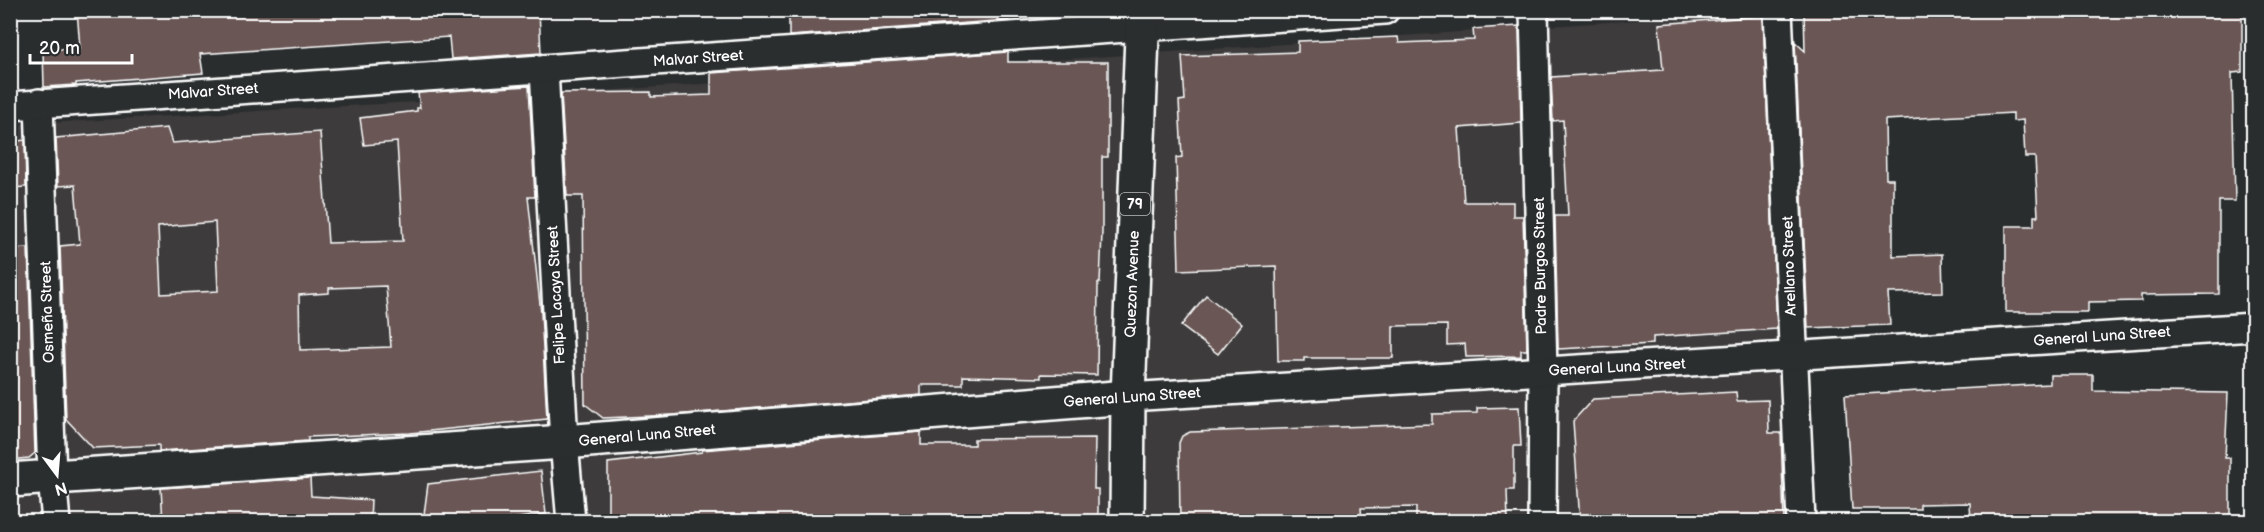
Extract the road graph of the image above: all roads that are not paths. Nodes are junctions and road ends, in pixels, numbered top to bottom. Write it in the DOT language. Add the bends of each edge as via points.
graph roads {
  1 [pos="1385,10"];
  2 [pos="1534,10"];
  3 [pos="1778,10"];
  4 [pos="1142,19"];
  5 [pos="544,69"];
  6 [pos="39,103"];
  7 [pos="10,106"];
  8 [pos="2253,327"];
  9 [pos="1793,356"];
  10 [pos="1543,371"];
  11 [pos="1128,397"];
  12 [pos="564,442"];
  13 [pos="52,477"];
  14 [pos="10,480"];
  15 [pos="56,522"];
  16 [pos="571,522"];
  17 [pos="1127,522"];
  18 [pos="1542,522"];
  19 [pos="1801,522"];
  1 -- 4 [label="street, Malvar Street"];
  2 -- 10 [label="street, Padre Burgos Street"];
  3 -- 9 [label="street, Arellano Street"];
  4 -- 5 [label="street, Malvar Street"];
  4 -- 11 [label="street, Quezon Avenue / 79"];
  5 -- 6 [label="street, Malvar Street"];
  5 -- 12 [label="street, Felipe Lacaya Street"];
  6 -- 7 [label="street, Malvar Street"];
  6 -- 13 [label="street, Osmeña Street"];
  8 -- 9 [label="street, General Luna Street"];
  9 -- 10 [label="street, General Luna Street"];
  9 -- 19 [label="street, Arellano Street"];
  10 -- 11 [label="street, General Luna Street"];
  10 -- 18 [label="street, Padre Burgos Street"];
  11 -- 12 [label="street, General Luna Street"];
  11 -- 17 [label="street, Quezon Avenue / 79"];
  12 -- 13 [label="street, General Luna Street"];
  12 -- 16 [label="street, Felipe Lacaya Street"];
  13 -- 14 [label="street, General Luna Street"];
  13 -- 15 [label="street, Osmeña Street"];
}
